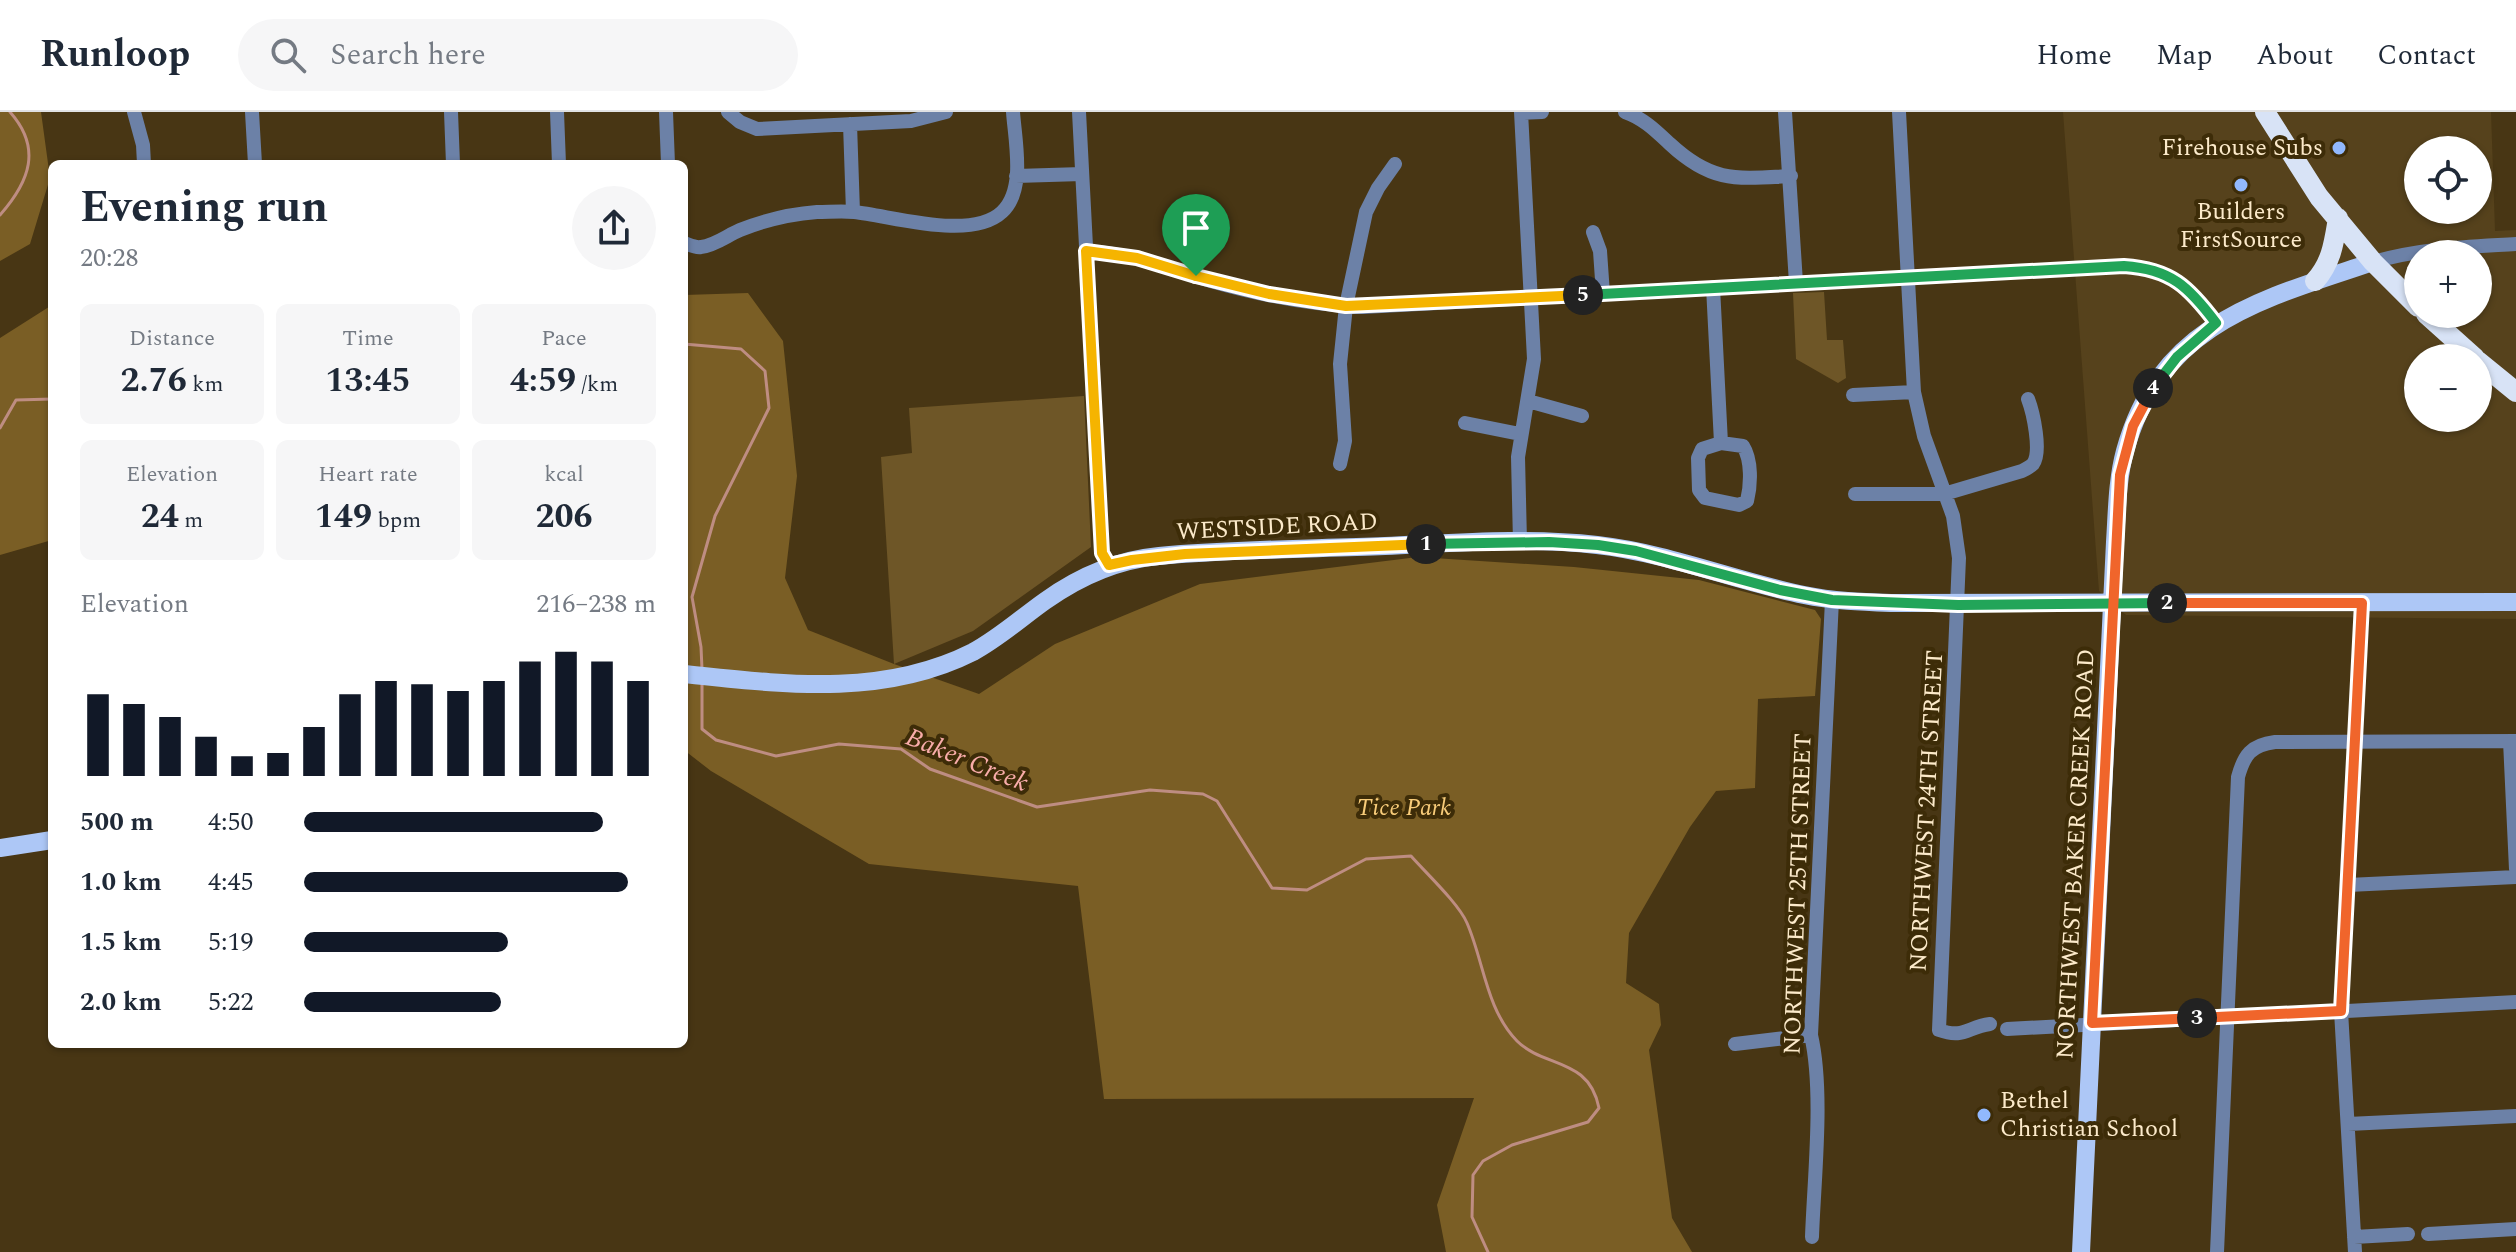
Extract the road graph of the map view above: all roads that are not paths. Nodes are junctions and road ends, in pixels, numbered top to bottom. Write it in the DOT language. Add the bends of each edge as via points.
graph roads {
  1 [pos="134,112"];
  2 [pos="252,112"];
  3 [pos="451,112"];
  4 [pos="557,112"];
  5 [pos="666,112"];
  6 [pos="728,112"];
  7 [pos="946,112"];
  8 [pos="1013,112"];
  9 [pos="1079,112"];
  10 [pos="1521,112"];
  11 [pos="1542,112"];
  12 [pos="1625,112"];
  13 [pos="1785,112"];
  14 [pos="1899,112"];
  15 [pos="2265,112"];
  16 [pos="850,124"];
  17 [pos="144,160"];
  18 [pos="255,160"];
  19 [pos="453,160"];
  20 [pos="559,160"];
  21 [pos="668,160"];
  22 [pos="1395,164"];
  23 [pos="1082,174"];
  24 [pos="1016,176"];
  25 [pos="1791,176"];
  26 [pos="853,212"];
  27 [pos="2338,218"];
  28 [pos="1593,232"];
  29 [pos="688,244"];
  30 [pos="2516,244"];
  31 [pos="1086,251"];
  32 [pos="2373,262"];
  33 [pos="1907,278"];
  34 [pos="2315,281"];
  35 [pos="1796,283"];
  36 [pos="1713,287"];
  37 [pos="2404,293"];
  38 [pos="1603,294"];
  39 [pos="1531,298"];
  40 [pos="1346,306"];
  41 [pos="2216,323"];
  42 [pos="2442,328"];
  43 [pos="2459,344"];
  44 [pos="2492,372"];
  45 [pos="1914,392"];
  46 [pos="2516,392"];
  47 [pos="1853,395"];
  48 [pos="2028,399"];
  49 [pos="1528,401"];
  50 [pos="1582,416"];
  51 [pos="1465,423"];
  52 [pos="1520,434"];
  53 [pos="1721,443"];
  54 [pos="1340,464"];
  55 [pos="1855,494"];
  56 [pos="1944,494"];
  57 [pos="1520,542"];
  58 [pos="1109,565"];
  59 [pos="1832,600"];
  60 [pos="2516,602"];
  61 [pos="2113,603"];
  62 [pos="2362,603"];
  63 [pos="1958,605"];
  64 [pos="688,674"];
  65 [pos="2513,741"];
  66 [pos="2356,742"];
  67 [pos="48,841"];
  68 [pos="0,848"];
  69 [pos="2516,869"];
  70 [pos="2516,877"];
  71 [pos="2348,885"];
  72 [pos="2516,1002"];
  73 [pos="2341,1011"];
  74 [pos="2227,1017"];
  75 [pos="2092,1023"];
  76 [pos="1990,1024"];
  77 [pos="2007,1029"];
  78 [pos="1811,1035"];
  79 [pos="1735,1044"];
  80 [pos="2516,1116"];
  81 [pos="2348,1124"];
  82 [pos="2516,1229"];
  83 [pos="2408,1234"];
  84 [pos="2428,1234"];
  85 [pos="1812,1237"];
  86 [pos="2354,1245"];
  87 [pos="2081,1252"];
  88 [pos="2217,1252"];
  1 -- 17 [label="street"];
  2 -- 18 [label="street"];
  3 -- 19 [label="street"];
  4 -- 20 [label="street"];
  5 -- 21 [label="street"];
  6 -- 16 [label="street" via="757,129"];
  7 -- 16 [label="street" via="911,121"];
  8 -- 24 [label="street"];
  9 -- 23 [label="street"];
  10 -- 11 [label="street"];
  10 -- 39 [label="street"];
  12 -- 25 [label="street" via="1645,121 1710,173"];
  13 -- 25 [label="street"];
  14 -- 33 [label="street, NORTHWEST 24TH STREET"];
  15 -- 27 [label="highway"];
  16 -- 26 [label="street"];
  22 -- 40 [label="street" via="1366,212"];
  23 -- 24 [label="street"];
  23 -- 31 [label="street"];
  24 -- 26 [label="street" via="1005,210 979,224 924,223"];
  25 -- 35 [label="street"];
  26 -- 29 [label="street" via="766,220 704,247"];
  27 -- 32 [label="highway"];
  27 -- 34 [label="highway" via="2333,252"];
  28 -- 38 [label="street"];
  30 -- 32 [label="street" via="2433,248"];
  31 -- 40 [label="street" via="1137,258 1269,294"];
  31 -- 58 [label="street" via="1102,553"];
  32 -- 34 [label="main road, NORTHWEST BAKER CREEK ROAD"];
  32 -- 37 [label="highway"];
  33 -- 35 [label="street"];
  33 -- 41 [label="street" via="2144,267 2183,284"];
  33 -- 45 [label="street, NORTHWEST 24TH STREET"];
  34 -- 41 [label="main road, NORTHWEST BAKER CREEK ROAD"];
  35 -- 36 [label="street"];
  36 -- 38 [label="street"];
  36 -- 53 [label="street"];
  38 -- 39 [label="street"];
  39 -- 40 [label="street"];
  39 -- 49 [label="street" via="1534,359"];
  40 -- 54 [label="street" via="1340,364 1345,441"];
  41 -- 61 [label="main road, NORTHWEST BAKER CREEK ROAD" via="2160,376 2133,426 2120,475"];
  42 -- 43 [label="highway"];
  44 -- 46 [label="highway"];
  45 -- 47 [label="street"];
  45 -- 56 [label="street, NORTHWEST 24TH STREET"];
  48 -- 56 [label="street" via="2034,417 2033,464"];
  49 -- 50 [label="street"];
  49 -- 52 [label="street"];
  51 -- 52 [label="street"];
  52 -- 57 [label="street"];
  53 -- 53 [label="street" via="1702,449 1699,490 1705,498 1739,505 1749,492 1748,454 1743,446"];
  55 -- 56 [label="street"];
  56 -- 63 [label="street, NORTHWEST 24TH STREET" via="1958,537"];
  57 -- 58 [label="main road, WESTSIDE ROAD" via="1185,554"];
  57 -- 59 [label="main road, WESTSIDE ROAD" via="1618,548"];
  58 -- 64 [label="main road, WESTSIDE ROAD" via="1061,590 987,644 949,663 902,676 823,685"];
  59 -- 63 [label="main road, WESTSIDE ROAD"];
  59 -- 78 [label="street, NORTHWEST 25TH STREET"];
  60 -- 62 [label="main road, WESTSIDE ROAD"];
  61 -- 62 [label="main road, WESTSIDE ROAD"];
  61 -- 63 [label="main road, WESTSIDE ROAD"];
  61 -- 75 [label="main road, NORTHWEST BAKER CREEK ROAD"];
  62 -- 66 [label="street"];
  63 -- 76 [label="street, NORTHWEST 24TH STREET" via="1939,1030 1963,1034"];
  65 -- 66 [label="street"];
  65 -- 69 [label="street"];
  66 -- 71 [label="street"];
  66 -- 74 [label="street" via="2261,744 2242,762"];
  67 -- 68 [label="main road"];
  70 -- 71 [label="street"];
  71 -- 73 [label="street"];
  72 -- 73 [label="street"];
  73 -- 74 [label="street"];
  73 -- 81 [label="street"];
  74 -- 75 [label="street"];
  74 -- 88 [label="street"];
  75 -- 77 [label="street"];
  75 -- 87 [label="main road, NORTHWEST BAKER CREEK ROAD"];
  78 -- 79 [label="street"];
  78 -- 85 [label="street, NORTHWEST 25TH STREET" via="1816,1107"];
  80 -- 81 [label="street"];
  81 -- 86 [label="street"];
  82 -- 84 [label="street"];
  83 -- 86 [label="street"];
}
